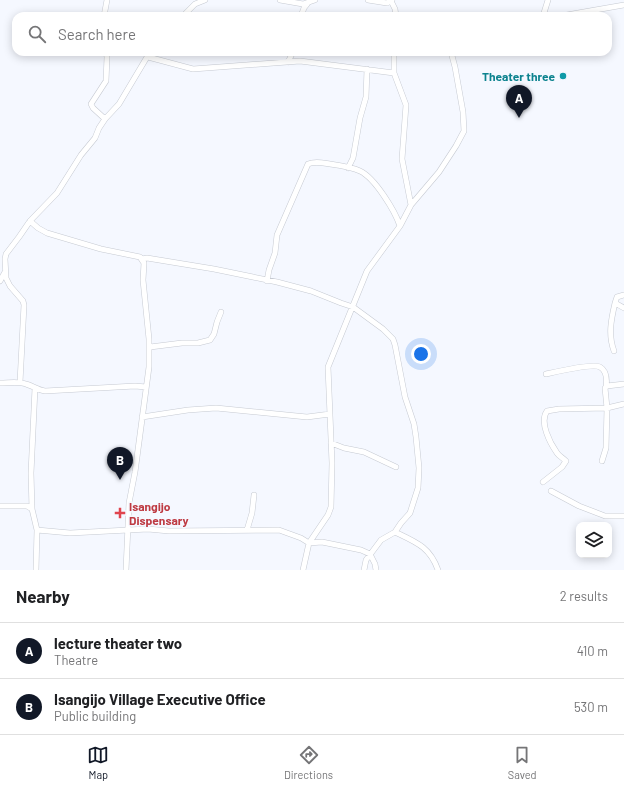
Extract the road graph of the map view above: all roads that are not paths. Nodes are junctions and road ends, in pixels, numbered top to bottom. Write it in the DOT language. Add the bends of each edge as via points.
graph roads {
  1 [pos="106,0"];
  2 [pos="205,0"];
  3 [pos="280,0"];
  4 [pos="316,0"];
  5 [pos="368,0"];
  6 [pos="548,0"];
  7 [pos="391,1"];
  8 [pos="308,2"];
  9 [pos="624,4"];
  10 [pos="104,12"];
  11 [pos="187,12"];
  12 [pos="302,12"];
  13 [pos="395,12"];
  14 [pos="545,12"];
  15 [pos="582,12"];
  16 [pos="107,56"];
  17 [pos="148,56"];
  18 [pos="155,56"];
  19 [pos="291,56"];
  20 [pos="394,56"];
  21 [pos="452,56"];
  22 [pos="288,62"];
  23 [pos="367,70"];
  24 [pos="394,73"];
  25 [pos="105,119"];
  26 [pos="348,168"];
  27 [pos="411,205"];
  28 [pos="30,221"];
  29 [pos="400,226"];
  30 [pos="142,259"];
  31 [pos="5,272"];
  32 [pos="0,281"];
  33 [pos="267,281"];
  34 [pos="624,295"];
  35 [pos="615,303"];
  36 [pos="353,307"];
  37 [pos="624,308"];
  38 [pos="221,312"];
  39 [pos="150,347"];
  40 [pos="614,351"];
  41 [pos="546,374"];
  42 [pos="20,382"];
  43 [pos="0,383"];
  44 [pos="624,384"];
  45 [pos="146,387"];
  46 [pos="606,387"];
  47 [pos="35,388"];
  48 [pos="624,404"];
  49 [pos="607,408"];
  50 [pos="330,414"];
  51 [pos="142,417"];
  52 [pos="331,443"];
  53 [pos="602,462"];
  54 [pos="396,467"];
  55 [pos="543,482"];
  56 [pos="551,491"];
  57 [pos="254,494"];
  58 [pos="0,506"];
  59 [pos="32,506"];
  60 [pos="624,516"];
  61 [pos="37,530"];
  62 [pos="247,530"];
  63 [pos="127,531"];
  64 [pos="395,532"];
  65 [pos="309,543"];
  66 [pos="370,554"];
  67 [pos="36,570"];
  68 [pos="126,570"];
  69 [pos="303,570"];
  70 [pos="364,570"];
  71 [pos="376,570"];
  72 [pos="438,570"];
  1 -- 10 [label="street"];
  2 -- 11 [label="street" via="194,4"];
  3 -- 8 [label="street"];
  4 -- 8 [label="street"];
  5 -- 7 [label="street" via="387,3"];
  6 -- 14 [label="street"];
  7 -- 13 [label="street"];
  8 -- 12 [label="street"];
  9 -- 15 [label="street"];
  16 -- 25 [label="street" via="106,81 91,104"];
  17 -- 25 [label="street" via="118,104"];
  18 -- 22 [label="street" via="193,69"];
  19 -- 22 [label="street"];
  20 -- 24 [label="street"];
  21 -- 27 [label="street" via="464,131 439,172"];
  22 -- 23 [label="street" via="300,61"];
  23 -- 24 [label="street"];
  23 -- 26 [label="street" via="366,97 353,158"];
  24 -- 27 [label="street" via="406,105 402,159"];
  25 -- 28 [label="street" via="57,193"];
  26 -- 29 [label="street" via="362,172 378,187 397,216"];
  26 -- 33 [label="street" via="321,162 308,164 277,235"];
  27 -- 29 [label="street"];
  28 -- 30 [label="street" via="47,233"];
  28 -- 31 [label="street" via="6,254"];
  29 -- 36 [label="street" via="367,271"];
  30 -- 33 [label="street" via="214,269"];
  30 -- 39 [label="street"];
  31 -- 32 [label="street"];
  31 -- 42 [label="street" via="10,286 24,305"];
  33 -- 36 [label="street" via="310,291"];
  34 -- 35 [label="street" via="616,297"];
  35 -- 37 [label="street"];
  35 -- 40 [label="street" via="611,323"];
  36 -- 50 [label="street" via="328,367"];
  36 -- 64 [label="street" via="383,329 392,339 414,424 419,468 418,488 410,513"];
  38 -- 39 [label="street" via="210,340"];
  39 -- 45 [label="street"];
  41 -- 46 [label="street" via="599,366 606,376"];
  42 -- 43 [label="street"];
  42 -- 47 [label="street"];
  44 -- 46 [label="street"];
  45 -- 47 [label="street" via="45,391"];
  45 -- 51 [label="street"];
  46 -- 49 [label="street"];
  47 -- 59 [label="street"];
  48 -- 49 [label="street"];
  49 -- 53 [label="street" via="606,448"];
  49 -- 55 [label="street" via="559,409 547,412 544,417 546,433 558,454 566,461"];
  50 -- 51 [label="street" via="307,417 216,408"];
  50 -- 52 [label="street"];
  51 -- 63 [label="street"];
  52 -- 54 [label="street" via="371,455"];
  52 -- 65 [label="street" via="331,507"];
  56 -- 60 [label="street" via="605,516"];
  57 -- 62 [label="street"];
  58 -- 59 [label="street"];
  59 -- 61 [label="street"];
  61 -- 63 [label="street" via="70,533"];
  61 -- 67 [label="street"];
  62 -- 63 [label="street"];
  62 -- 65 [label="street" via="280,530"];
  63 -- 68 [label="street"];
  64 -- 66 [label="street" via="381,540"];
  64 -- 72 [label="street" via="417,542 428,551"];
  65 -- 66 [label="street" via="322,542"];
  65 -- 69 [label="street"];
  66 -- 70 [label="street"];
  66 -- 71 [label="street"];
}
